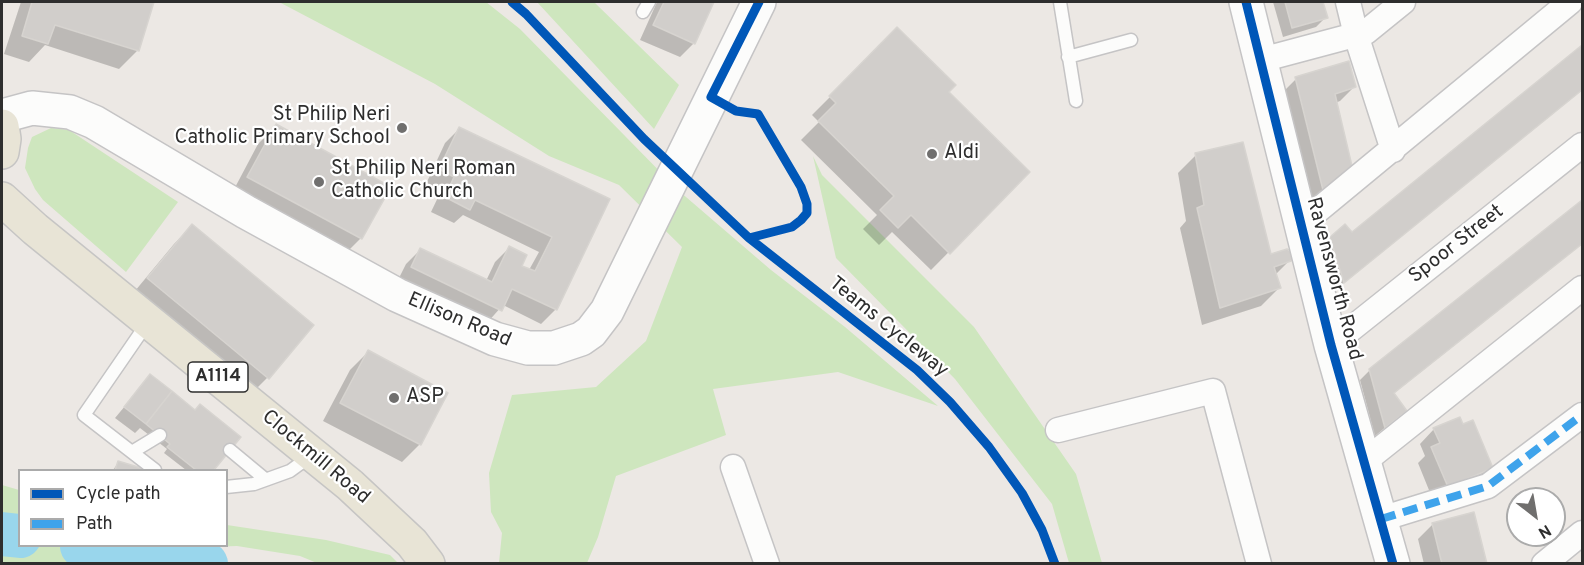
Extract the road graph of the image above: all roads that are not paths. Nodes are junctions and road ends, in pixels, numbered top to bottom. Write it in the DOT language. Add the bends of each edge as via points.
graph roads {
  1 [pos="759,2"];
  2 [pos="1060,2"];
  3 [pos="1246,2"];
  4 [pos="1348,2"];
  5 [pos="1403,2"];
  6 [pos="1570,2"];
  7 [pos="1356,35"];
  8 [pos="1131,40"];
  9 [pos="1068,57"];
  10 [pos="1261,60"];
  11 [pos="1076,101"];
  12 [pos="2,116"];
  13 [pos="2,126"];
  14 [pos="1582,145"];
  15 [pos="1393,150"];
  16 [pos="2,152"];
  17 [pos="2,199"];
  18 [pos="1300,225"];
  19 [pos="1582,288"];
  20 [pos="149,321"];
  21 [pos="1331,345"];
  22 [pos="1582,415"];
  23 [pos="1058,430"];
  24 [pos="160,435"];
  25 [pos="230,450"];
  26 [pos="132,452"];
  27 [pos="314,454"];
  28 [pos="1365,461"];
  29 [pos="733,467"];
  30 [pos="153,469"];
  31 [pos="265,480"];
  32 [pos="228,487"];
  33 [pos="1381,519"];
  34 [pos="1582,533"];
  35 [pos="428,564"];
  36 [pos="766,564"];
  37 [pos="1259,564"];
  38 [pos="1393,564"];
  39 [pos="1544,564"];
  1 -- 12 [label="street, Ellison Road" via="607,311 591,332 554,348 528,348 495,339 397,295 94,122 70,112 32,108"];
  2 -- 9 [label="lane"];
  3 -- 10 [label="street, Ravensworth Road"];
  4 -- 7 [label="street"];
  5 -- 7 [label="street" via="1366,32"];
  6 -- 15 [label="street"];
  7 -- 10 [label="street"];
  7 -- 15 [label="street"];
  8 -- 9 [label="lane"];
  9 -- 11 [label="lane"];
  10 -- 18 [label="street, Ravensworth Road"];
  13 -- 16 [label="main road"];
  14 -- 21 [label="street, Spoor Street"];
  15 -- 18 [label="street"];
  17 -- 20 [label="main road, Clockmill Road / A1114"];
  18 -- 21 [label="street, Ravensworth Road"];
  19 -- 28 [label="street"];
  20 -- 26 [label="lane" via="84,415"];
  20 -- 27 [label="main road, Clockmill Road / A1114"];
  21 -- 28 [label="street, Ravensworth Road"];
  22 -- 33 [label="street" via="1488,486"];
  23 -- 37 [label="street" via="1213,391"];
  24 -- 26 [label="lane"];
  25 -- 31 [label="lane"];
  26 -- 30 [label="lane"];
  27 -- 31 [label="lane" via="290,471"];
  27 -- 35 [label="main road, Clockmill Road / A1114" via="412,543"];
  28 -- 33 [label="street, Ravensworth Road"];
  29 -- 36 [label="street"];
  31 -- 32 [label="lane"];
  33 -- 38 [label="street, Ravensworth Road"];
  34 -- 39 [label="street"];
}
